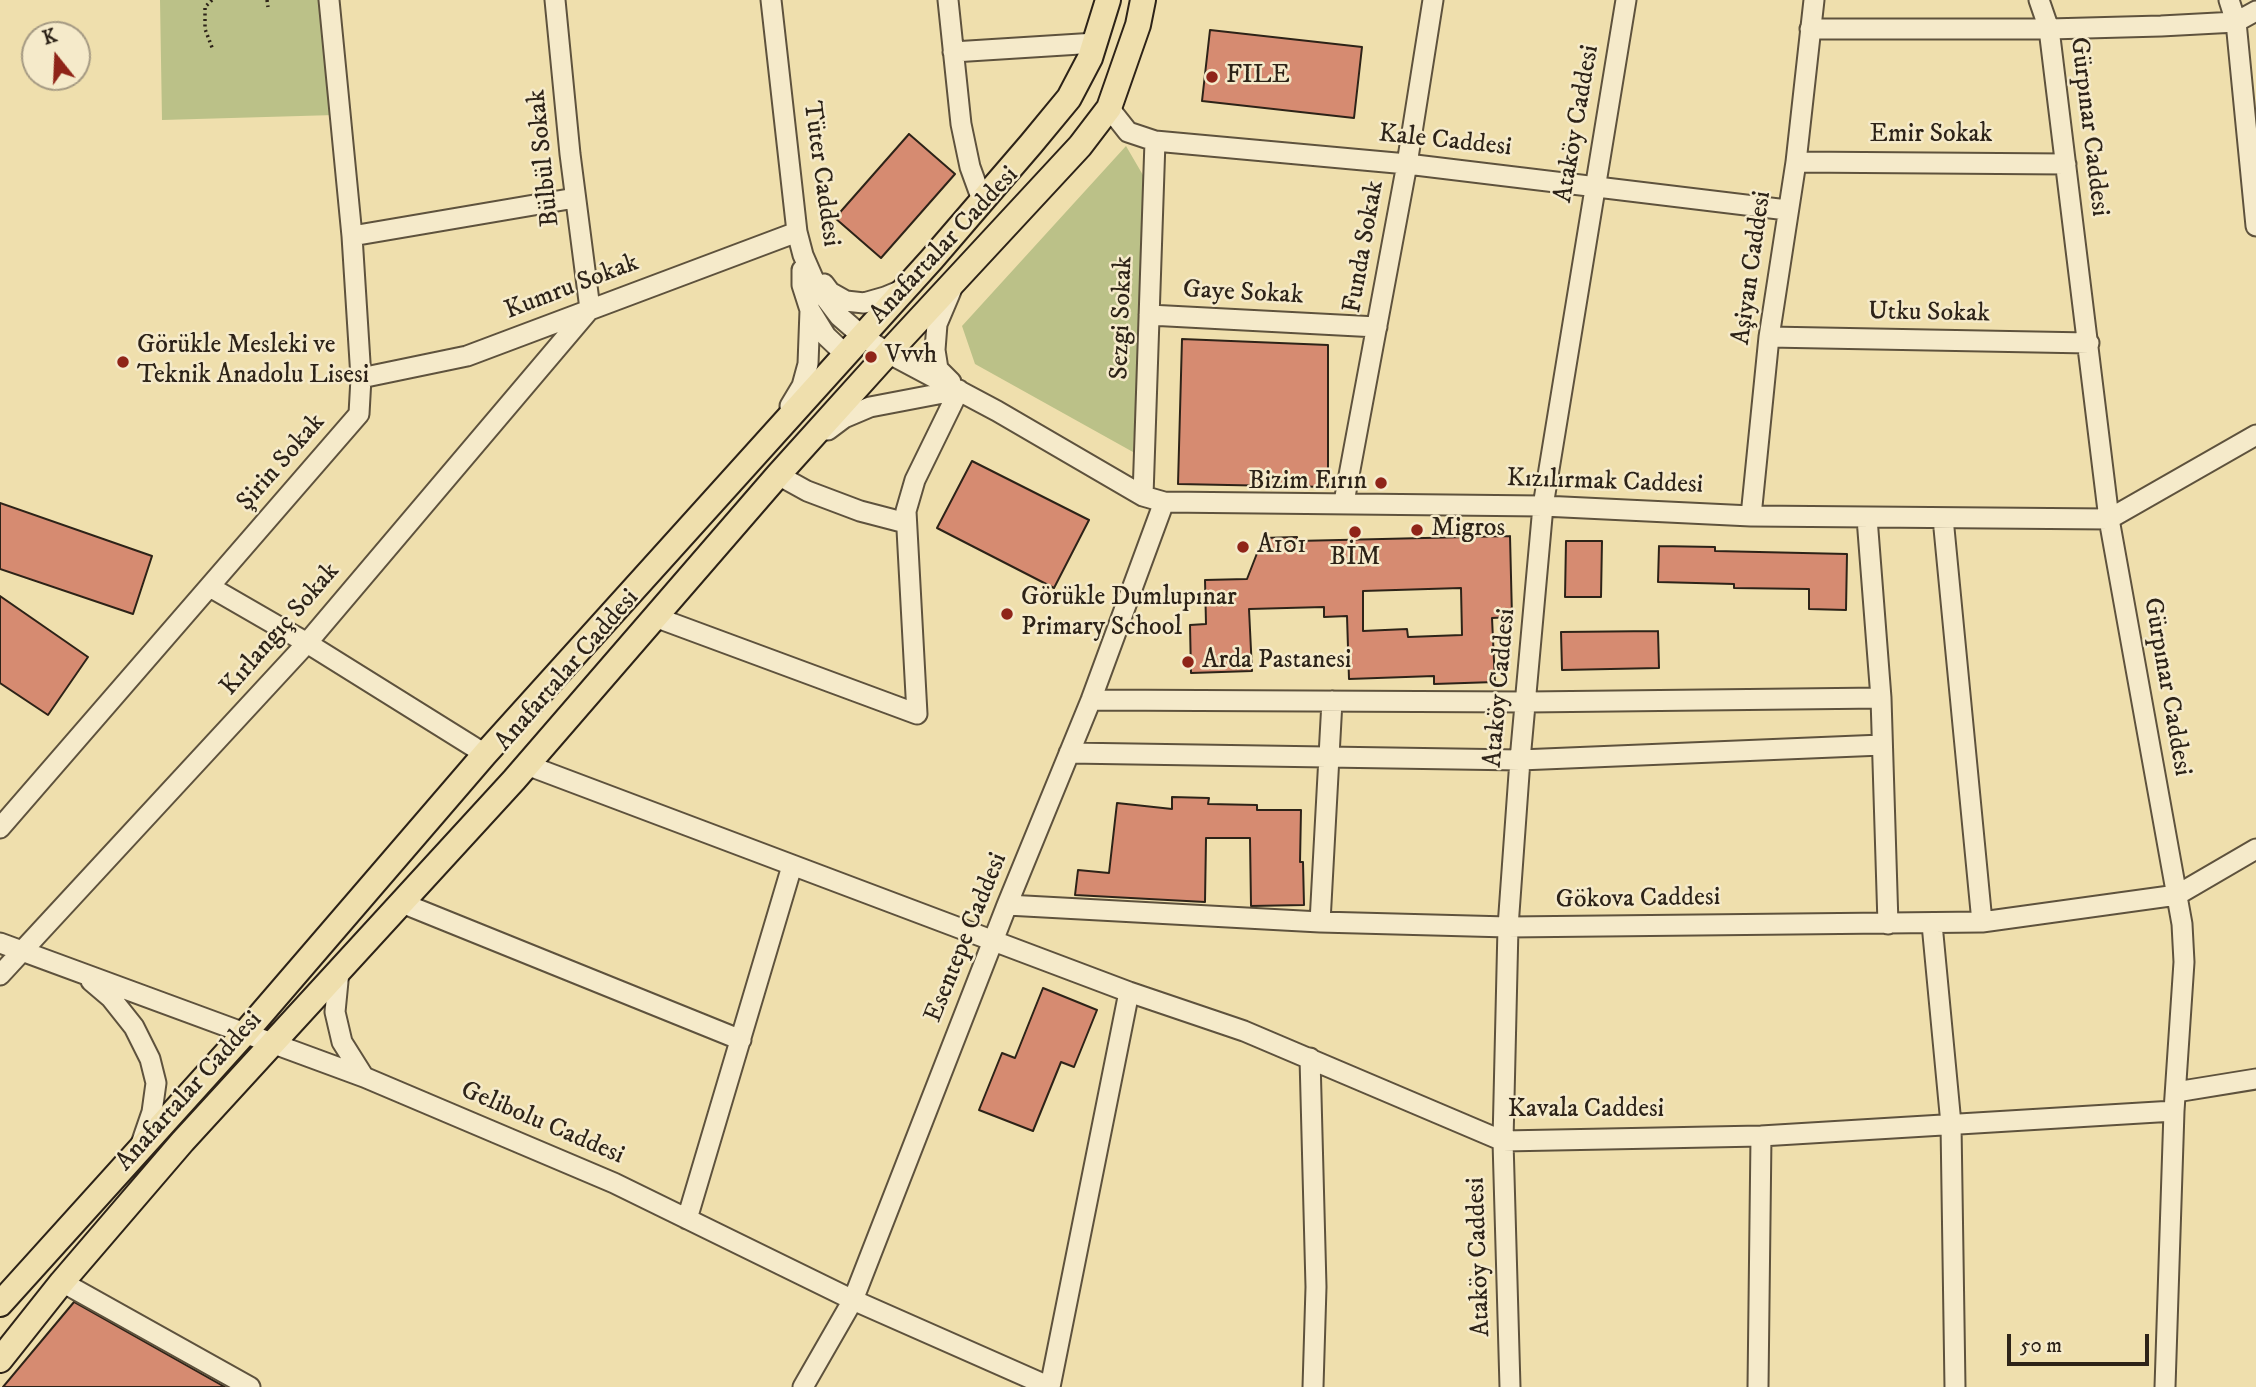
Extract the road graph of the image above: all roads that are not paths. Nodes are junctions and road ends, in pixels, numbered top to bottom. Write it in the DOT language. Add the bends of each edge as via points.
graph roads {
  1 [pos="329,0"];
  2 [pos="555,0"];
  3 [pos="771,0"];
  4 [pos="948,0"];
  5 [pos="1108,0"];
  6 [pos="1143,0"];
  7 [pos="1433,0"];
  8 [pos="1626,0"];
  9 [pos="1814,0"];
  10 [pos="2039,0"];
  11 [pos="2229,0"];
  12 [pos="2256,11"];
  13 [pos="2236,22"];
  14 [pos="1810,29"];
  15 [pos="2049,29"];
  16 [pos="1096,43"];
  17 [pos="953,52"];
  18 [pos="1109,108"];
  19 [pos="1154,141"];
  20 [pos="1796,162"];
  21 [pos="2066,163"];
  22 [pos="1407,164"];
  23 [pos="1594,186"];
  24 [pos="575,198"];
  25 [pos="982,200"];
  26 [pos="1787,210"];
  27 [pos="2256,226"];
  28 [pos="797,232"];
  29 [pos="352,236"];
  30 [pos="803,255"];
  31 [pos="964,269"];
  32 [pos="906,288"];
  33 [pos="590,309"];
  34 [pos="810,310"];
  35 [pos="1149,315"];
  36 [pos="1377,327"];
  37 [pos="1769,337"];
  38 [pos="2089,343"];
  39 [pos="853,345"];
  40 [pos="888,353"];
  41 [pos="361,378"];
  42 [pos="959,390"];
  43 [pos="775,432"];
  44 [pos="2256,435"];
  45 [pos="778,475"];
  46 [pos="1143,496"];
  47 [pos="1164,502"];
  48 [pos="1344,502"];
  49 [pos="1543,506"];
  50 [pos="1751,516"];
  51 [pos="1867,518"];
  52 [pos="1943,519"];
  53 [pos="2109,519"];
  54 [pos="906,523"];
  55 [pos="210,587"];
  56 [pos="655,617"];
  57 [pos="307,643"];
  58 [pos="1881,698"];
  59 [pos="1091,700"];
  60 [pos="1332,701"];
  61 [pos="1527,702"];
  62 [pos="1882,745"];
  63 [pos="1069,753"];
  64 [pos="485,754"];
  65 [pos="1330,757"];
  66 [pos="1520,760"];
  67 [pos="527,765"];
  68 [pos="0,828"];
  69 [pos="2256,849"];
  70 [pos="792,866"];
  71 [pos="2177,895"];
  72 [pos="401,903"];
  73 [pos="1007,905"];
  74 [pos="1320,922"];
  75 [pos="1982,922"];
  76 [pos="1888,924"];
  77 [pos="1932,924"];
  78 [pos="1508,928"];
  79 [pos="993,942"];
  80 [pos="0,943"];
  81 [pos="24,951"];
  82 [pos="340,971"];
  83 [pos="83,973"];
  84 [pos="0,975"];
  85 [pos="1129,992"];
  86 [pos="244,1034"];
  87 [pos="741,1040"];
  88 [pos="273,1044"];
  89 [pos="1310,1058"];
  90 [pos="364,1077"];
  91 [pos="2255,1083"];
  92 [pos="2175,1101"];
  93 [pos="1951,1124"];
  94 [pos="1762,1136"];
  95 [pos="1503,1140"];
  96 [pos="138,1152"];
  97 [pos="687,1219"];
  98 [pos="62,1282"];
  99 [pos="853,1300"];
  100 [pos="0,1304"];
  101 [pos="0,1360"];
  102 [pos="250,1387"];
  103 [pos="803,1387"];
  104 [pos="1050,1387"];
  105 [pos="1314,1387"];
  106 [pos="1510,1387"];
  107 [pos="1758,1387"];
  108 [pos="1955,1387"];
  109 [pos="2165,1387"];
  1 -- 29 [label="street, Şirin Sokak"];
  2 -- 24 [label="street, Bülbül Sokak"];
  3 -- 28 [label="street, Tüter Caddesi"];
  4 -- 17 [label="street"];
  5 -- 16 [label="main road, Anafartalar Caddesi"];
  6 -- 18 [label="main road, Anafartalar Caddesi"];
  7 -- 22 [label="street, Funda Sokak"];
  8 -- 23 [label="street, Ataköy Caddesi"];
  9 -- 14 [label="street, Aşiyan Caddesi"];
  10 -- 15 [label="street, Gürpınar Caddesi"];
  11 -- 13 [label="street"];
  12 -- 13 [label="street"];
  13 -- 15 [label="street"];
  13 -- 27 [label="street"];
  14 -- 15 [label="street"];
  14 -- 20 [label="street, Aşiyan Caddesi"];
  15 -- 21 [label="street, Gürpınar Caddesi"];
  16 -- 17 [label="street"];
  16 -- 25 [label="main road, Anafartalar Caddesi" via="1069,98"];
  17 -- 25 [label="street" via="961,124"];
  18 -- 19 [label="street, Kale Caddesi" via="1128,132"];
  18 -- 31 [label="main road, Anafartalar Caddesi"];
  19 -- 22 [label="street, Kale Caddesi"];
  19 -- 35 [label="street, Sezgi Sokak"];
  20 -- 21 [label="street, Emir Sokak"];
  20 -- 26 [label="street, Aşiyan Caddesi"];
  21 -- 38 [label="street, Gürpınar Caddesi"];
  22 -- 23 [label="street, Kale Caddesi"];
  22 -- 36 [label="street, Funda Sokak"];
  23 -- 26 [label="street, Kale Caddesi"];
  23 -- 49 [label="street, Ataköy Caddesi"];
  24 -- 29 [label="street"];
  24 -- 33 [label="street, Bülbül Sokak"];
  25 -- 32 [label="main road, Anafartalar Caddesi"];
  26 -- 37 [label="street, Aşiyan Caddesi"];
  28 -- 30 [label="street, Tüter Caddesi"];
  28 -- 33 [label="street, Kumru Sokak"];
  29 -- 41 [label="street, Şirin Sokak"];
  30 -- 32 [label="street" via="830,292 846,301 864,303"];
  30 -- 34 [label="street" via="802,285"];
  30 -- 39 [label="street, Tüter Caddesi"];
  31 -- 40 [label="main road, Anafartalar Caddesi"];
  31 -- 42 [label="street" via="944,303 935,350 938,369"];
  32 -- 39 [label="main road, Anafartalar Caddesi"];
  33 -- 41 [label="street, Kumru Sokak" via="467,356"];
  33 -- 57 [label="street, Kırlangıç Sokak"];
  34 -- 39 [label="street" via="826,336"];
  34 -- 43 [label="street" via="808,365 802,386"];
  35 -- 36 [label="street, Gaye Sokak"];
  35 -- 46 [label="street, Sezgi Sokak"];
  36 -- 48 [label="street, Funda Sokak"];
  37 -- 38 [label="street, Utku Sokak"];
  37 -- 50 [label="street, Aşiyan Caddesi"];
  38 -- 53 [label="street, Gürpınar Caddesi"];
  39 -- 40 [label="street, Kızılırmak Caddesi"];
  39 -- 43 [label="main road, Anafartalar Caddesi"];
  40 -- 42 [label="street, Kızılırmak Caddesi"];
  40 -- 45 [label="main road, Anafartalar Caddesi"];
  41 -- 55 [label="street, Şirin Sokak" via="359,414"];
  42 -- 45 [label="street" via="870,407 844,418"];
  42 -- 46 [label="street, Kızılırmak Caddesi"];
  42 -- 54 [label="street" via="911,489"];
  43 -- 64 [label="main road, Anafartalar Caddesi"];
  44 -- 53 [label="street, Kızılırmak Caddesi"];
  45 -- 54 [label="street" via="837,504"];
  45 -- 56 [label="main road, Anafartalar Caddesi"];
  46 -- 47 [label="street, Kızılırmak Caddesi"];
  47 -- 48 [label="street, Kızılırmak Caddesi"];
  47 -- 59 [label="street, Esentepe Caddesi"];
  48 -- 49 [label="street, Kızılırmak Caddesi"];
  49 -- 50 [label="street, Kızılırmak Caddesi"];
  49 -- 61 [label="street, Ataköy Caddesi"];
  50 -- 51 [label="street, Kızılırmak Caddesi"];
  51 -- 52 [label="street, Kızılırmak Caddesi"];
  51 -- 58 [label="street"];
  52 -- 53 [label="street, Kızılırmak Caddesi"];
  52 -- 75 [label="street"];
  53 -- 71 [label="street, Gürpınar Caddesi"];
  54 -- 56 [label="street" via="917,714"];
  55 -- 57 [label="street"];
  55 -- 68 [label="street, Şirin Sokak"];
  56 -- 67 [label="main road, Anafartalar Caddesi"];
  57 -- 64 [label="street"];
  57 -- 81 [label="street, Kırlangıç Sokak"];
  58 -- 61 [label="street"];
  58 -- 62 [label="street"];
  59 -- 60 [label="street"];
  59 -- 63 [label="street, Esentepe Caddesi"];
  60 -- 61 [label="street"];
  60 -- 65 [label="street"];
  61 -- 66 [label="street, Ataköy Caddesi"];
  62 -- 66 [label="street"];
  62 -- 76 [label="street"];
  63 -- 65 [label="street"];
  63 -- 73 [label="street, Esentepe Caddesi"];
  64 -- 86 [label="main road, Anafartalar Caddesi"];
  65 -- 66 [label="street"];
  65 -- 74 [label="street"];
  66 -- 78 [label="street, Ataköy Caddesi"];
  67 -- 70 [label="street, Kavala Caddesi"];
  67 -- 72 [label="main road, Anafartalar Caddesi"];
  69 -- 71 [label="street, Gökova Caddesi"];
  70 -- 79 [label="street, Kavala Caddesi"];
  70 -- 87 [label="street"];
  71 -- 75 [label="street, Gökova Caddesi"];
  71 -- 92 [label="street, Gürpınar Caddesi" via="2184,962"];
  72 -- 82 [label="main road, Anafartalar Caddesi"];
  72 -- 87 [label="street"];
  73 -- 74 [label="street, Gökova Caddesi"];
  73 -- 79 [label="street, Esentepe Caddesi"];
  74 -- 78 [label="street, Gökova Caddesi"];
  75 -- 77 [label="street, Gökova Caddesi"];
  76 -- 77 [label="street, Gökova Caddesi"];
  76 -- 78 [label="street, Gökova Caddesi"];
  77 -- 93 [label="street"];
  78 -- 95 [label="street, Ataköy Caddesi"];
  79 -- 85 [label="street, Kavala Caddesi"];
  79 -- 99 [label="street, Esentepe Caddesi"];
  80 -- 81 [label="street, Gelibolu Caddesi"];
  81 -- 83 [label="street, Gelibolu Caddesi"];
  81 -- 84 [label="street, Kırlangıç Sokak"];
  82 -- 88 [label="main road, Anafartalar Caddesi"];
  82 -- 90 [label="street" via="335,1012 342,1042"];
  83 -- 86 [label="street, Gelibolu Caddesi"];
  83 -- 96 [label="street" via="134,1027 150,1059 156,1083"];
  85 -- 89 [label="street, Kavala Caddesi"];
  85 -- 104 [label="street"];
  86 -- 88 [label="street, Gelibolu Caddesi"];
  86 -- 96 [label="main road, Anafartalar Caddesi"];
  87 -- 97 [label="street"];
  88 -- 90 [label="street, Gelibolu Caddesi"];
  88 -- 98 [label="main road, Anafartalar Caddesi"];
  89 -- 95 [label="street, Kavala Caddesi"];
  89 -- 105 [label="street"];
  90 -- 97 [label="street, Gelibolu Caddesi" via="614,1183"];
  91 -- 92 [label="street, Kavala Caddesi"];
  92 -- 93 [label="street, Kavala Caddesi"];
  92 -- 109 [label="street, Gürpınar Caddesi"];
  93 -- 94 [label="street, Kavala Caddesi"];
  93 -- 108 [label="street"];
  94 -- 95 [label="street, Kavala Caddesi"];
  94 -- 107 [label="street"];
  95 -- 106 [label="street, Ataköy Caddesi"];
  96 -- 100 [label="main road, Anafartalar Caddesi"];
  97 -- 99 [label="street, Gelibolu Caddesi"];
  98 -- 101 [label="main road, Anafartalar Caddesi"];
  98 -- 102 [label="street"];
  99 -- 103 [label="street, Esentepe Caddesi"];
  99 -- 104 [label="street, Gelibolu Caddesi"];
}
